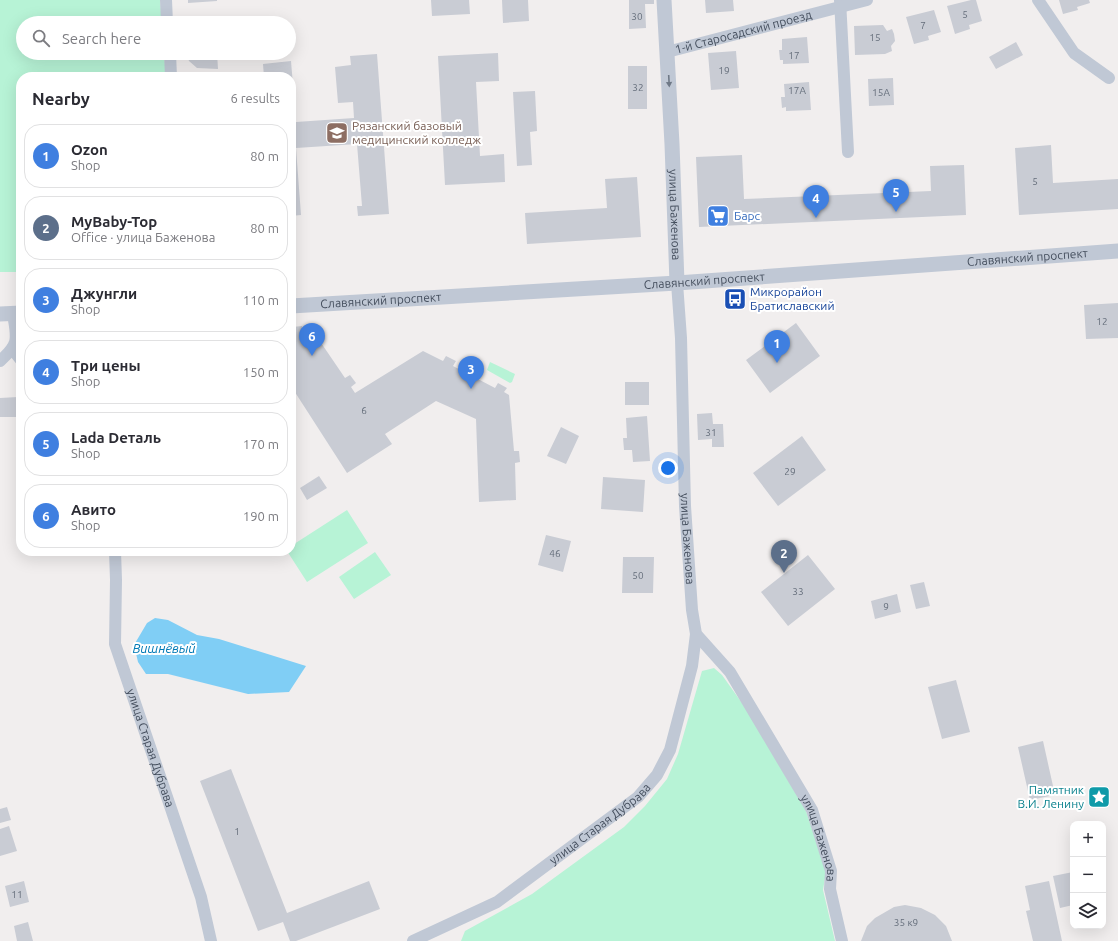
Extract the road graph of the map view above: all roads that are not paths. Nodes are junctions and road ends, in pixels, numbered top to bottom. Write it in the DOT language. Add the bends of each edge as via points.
graph roads {
  1 [pos="166,0"];
  2 [pos="664,0"];
  3 [pos="867,0"];
  4 [pos="1038,0"];
  5 [pos="840,4"];
  6 [pos="167,16"];
  7 [pos="667,52"];
  8 [pos="171,60"];
  9 [pos="172,72"];
  10 [pos="1109,78"];
  11 [pos="848,152"];
  12 [pos="1118,251"];
  13 [pos="677,283"];
  14 [pos="296,306"];
  15 [pos="11,314"];
  16 [pos="16,334"];
  17 [pos="16,340"];
  18 [pos="12,350"];
  19 [pos="16,354"];
  20 [pos="0,361"];
  21 [pos="116,556"];
  22 [pos="696,634"];
  23 [pos="211,941"];
  24 [pos="413,941"];
  25 [pos="842,941"];
  1 -- 6 [label="street"];
  2 -- 7 [label="street, улица Баженова"];
  3 -- 5 [label="street, 1-й Старосадский проезд"];
  4 -- 10 [label="street" via="1074,53"];
  5 -- 7 [label="street, 1-й Старосадский проезд"];
  5 -- 11 [label="street"];
  7 -- 13 [label="street, улица Баженова, one-way"];
  8 -- 9 [label="street"];
  12 -- 13 [label="street, Славянский проспект"];
  13 -- 14 [label="street, Славянский проспект"];
  13 -- 22 [label="street, улица Баженова" via="681,338 685,506"];
  15 -- 16 [label="street"];
  17 -- 18 [label="street"];
  18 -- 19 [label="street"];
  18 -- 20 [label="street"];
  21 -- 23 [label="street, улица Старая Дубрава" via="115,644 201,897"];
  22 -- 24 [label="street, улица Старая Дубрава" via="692,666 670,750 657,775 638,797 497,902"];
  22 -- 25 [label="street, улица Баженова" via="730,672 812,810 831,871 830,889"];
}
